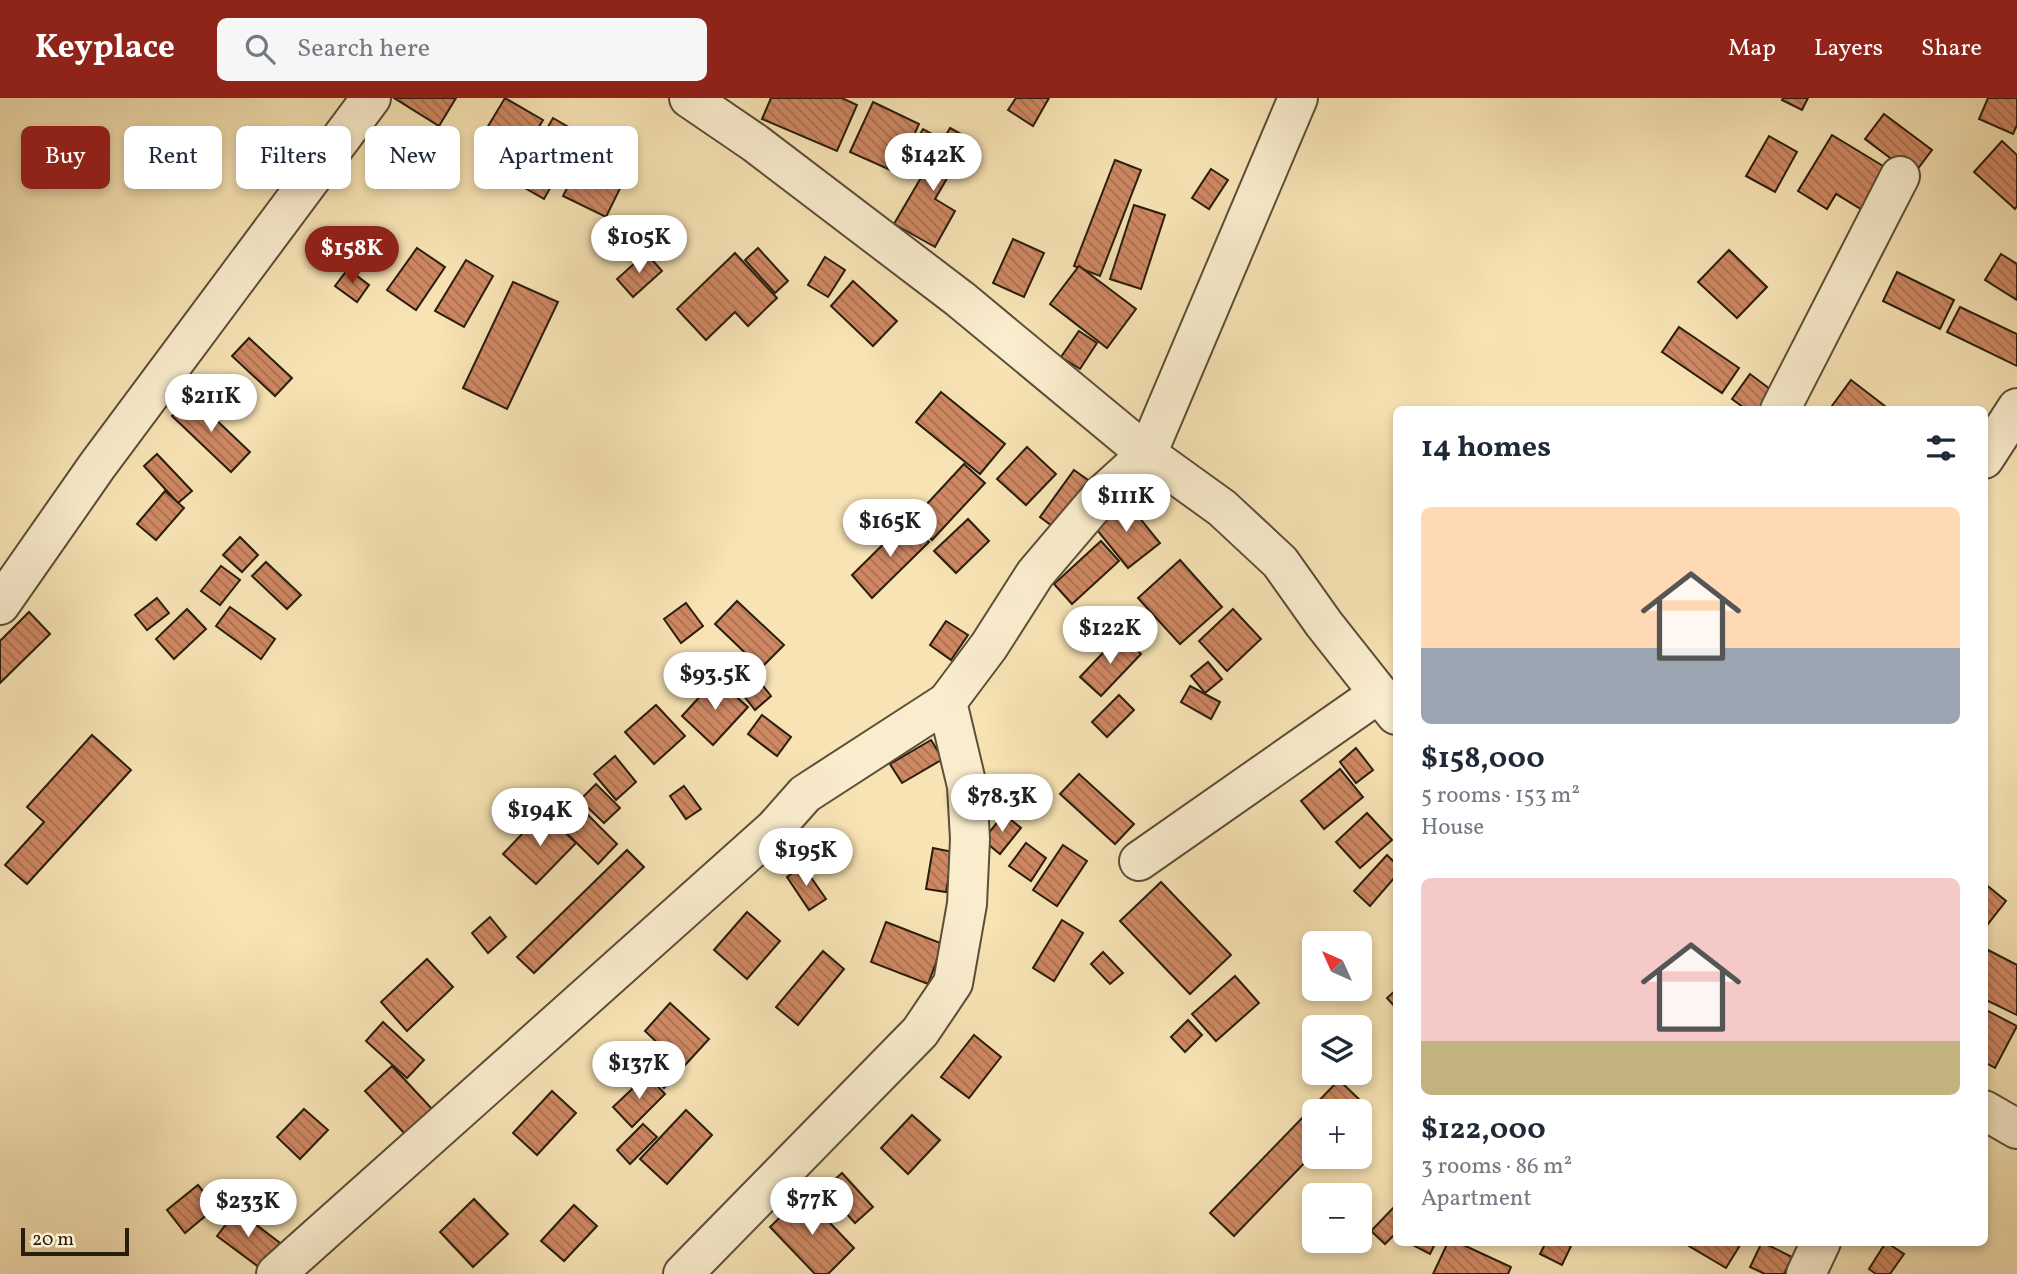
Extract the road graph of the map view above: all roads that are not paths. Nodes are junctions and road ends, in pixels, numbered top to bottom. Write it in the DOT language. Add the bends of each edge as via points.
graph roads {
  1 [pos="371,98"];
  2 [pos="689,98"];
  3 [pos="1298,98"];
  4 [pos="1900,176"];
  5 [pos="1782,406"];
  6 [pos="2017,408"];
  7 [pos="1988,452"];
  8 [pos="1147,454"];
  9 [pos="0,605"];
  10 [pos="947,702"];
  11 [pos="1387,705"];
  12 [pos="1139,861"];
  13 [pos="1988,1112"];
  14 [pos="2017,1129"];
  15 [pos="1819,1246"];
  16 [pos="275,1274"];
  17 [pos="683,1274"];
  18 [pos="1806,1274"];
  1 -- 9 [label="street" via="97,466"];
  2 -- 8 [label="street" via="960,299"];
  3 -- 8 [label="street"];
  4 -- 5 [label="street"];
  6 -- 7 [label="street"];
  8 -- 10 [label="street" via="1103,494 1035,574"];
  8 -- 11 [label="street" via="1222,508 1280,562"];
  10 -- 16 [label="street" via="805,794 774,830"];
  10 -- 17 [label="street" via="967,786 970,839 967,904 953,983 920,1032"];
  11 -- 12 [label="street"];
  13 -- 14 [label="street"];
  15 -- 18 [label="street"];
}
